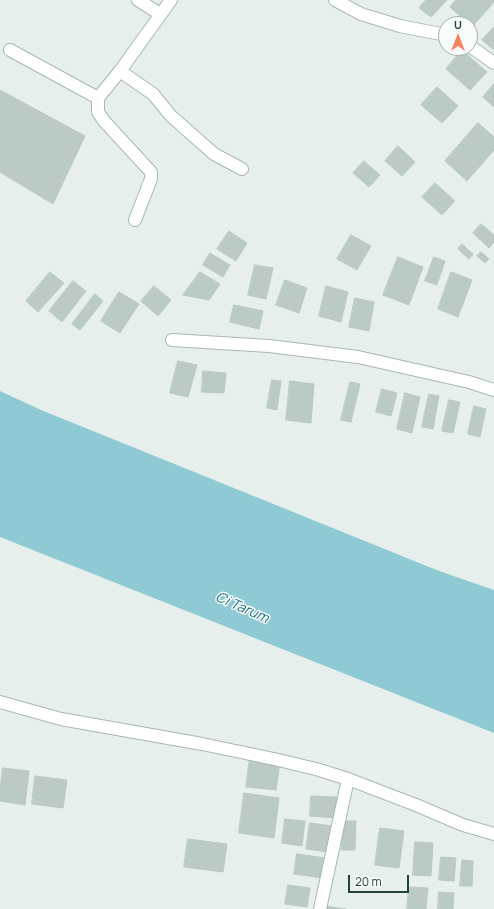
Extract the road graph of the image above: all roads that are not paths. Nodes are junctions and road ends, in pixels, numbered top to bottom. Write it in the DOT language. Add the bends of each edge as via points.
graph roads {
  1 [pos="138,0"];
  2 [pos="171,0"];
  3 [pos="335,0"];
  4 [pos="160,14"];
  5 [pos="438,33"];
  6 [pos="10,50"];
  7 [pos="478,52"];
  8 [pos="494,63"];
  9 [pos="120,71"];
  10 [pos="98,98"];
  11 [pos="242,169"];
  12 [pos="135,220"];
  13 [pos="172,340"];
  14 [pos="494,390"];
  15 [pos="0,702"];
  16 [pos="348,779"];
  17 [pos="494,834"];
  18 [pos="320,909"];
  1 -- 4 [label="street"];
  2 -- 4 [label="street"];
  3 -- 5 [label="street" via="361,14 400,26"];
  4 -- 9 [label="street"];
  6 -- 10 [label="street"];
  7 -- 8 [label="street"];
  9 -- 10 [label="street"];
  9 -- 11 [label="street" via="153,94 171,116 214,154"];
  10 -- 12 [label="street" via="98,112 104,121 151,172 151,179"];
  13 -- 14 [label="street" via="269,346 358,357"];
  15 -- 16 [label="street" via="61,718 274,759"];
  16 -- 17 [label="street" via="463,825"];
  16 -- 18 [label="street"];
}
